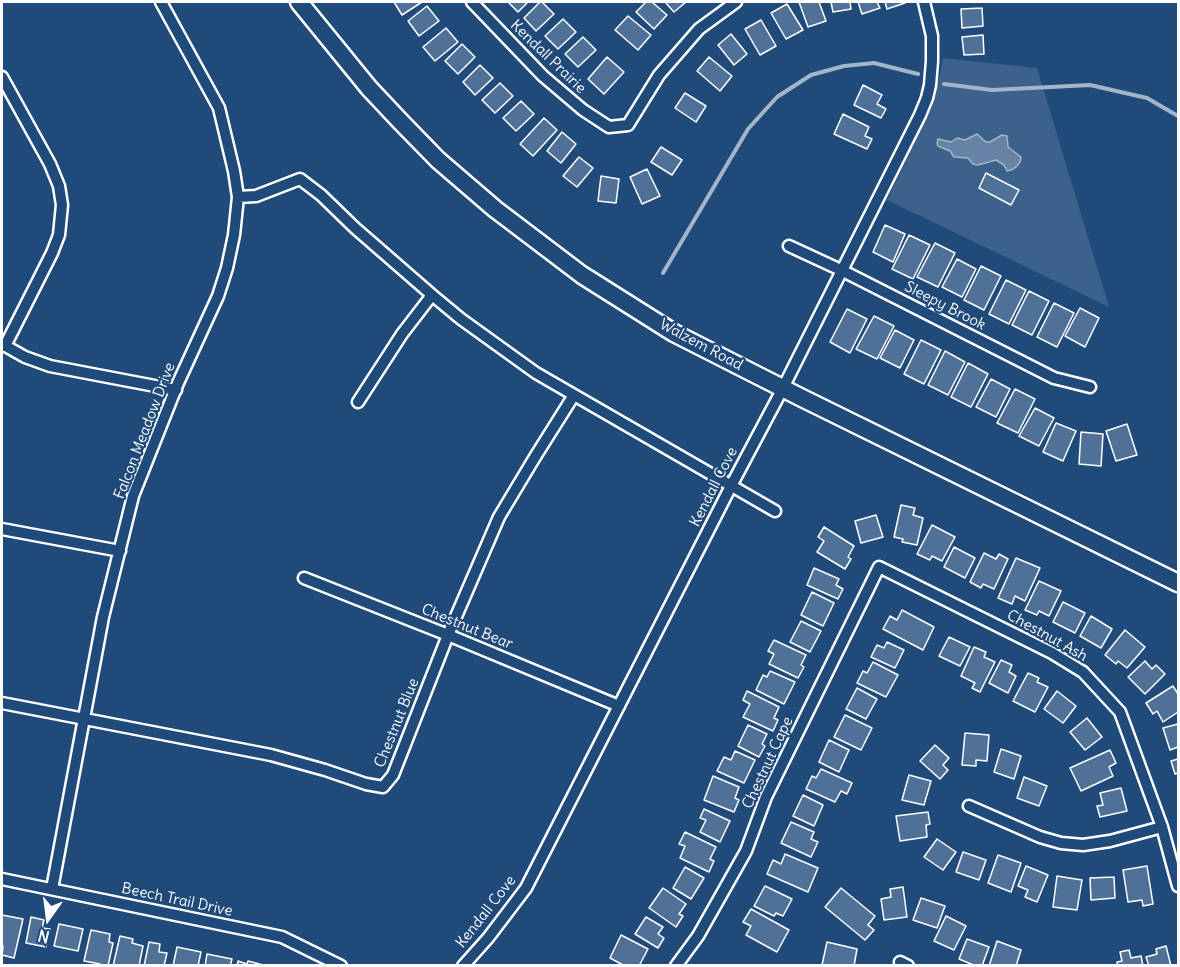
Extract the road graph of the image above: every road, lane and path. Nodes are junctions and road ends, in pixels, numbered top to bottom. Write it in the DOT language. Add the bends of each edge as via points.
graph roads {
  1 [pos="161,2"];
  2 [pos="299,2"];
  3 [pos="472,2"];
  4 [pos="736,2"];
  5 [pos="924,2"];
  6 [pos="2,77"];
  7 [pos="237,197"];
  8 [pos="789,246"];
  9 [pos="843,271"];
  10 [pos="432,296"];
  11 [pos="3,345"];
  12 [pos="1090,387"];
  13 [pos="783,388"];
  14 [pos="176,390"];
  15 [pos="574,395"];
  16 [pos="358,402"];
  17 [pos="730,486"];
  18 [pos="775,511"];
  19 [pos="2,529"];
  20 [pos="120,551"];
  21 [pos="879,567"];
  22 [pos="304,578"];
  23 [pos="1179,583"];
  24 [pos="448,635"];
  25 [pos="2,703"];
  26 [pos="619,706"];
  27 [pos="84,719"];
  28 [pos="969,806"];
  29 [pos="1162,827"];
  30 [pos="2,879"];
  31 [pos="1179,886"];
  32 [pos="52,889"];
  33 [pos="341,966"];
  34 [pos="463,966"];
  35 [pos="676,966"];
  1 -- 7 [label="street, Falcon Meadow Drive" via="219,108"];
  2 -- 13 [label="street, Walzem Road" via="400,121 495,209 582,275 674,333"];
  3 -- 4 [label="street, Kendall Prairie" via="543,76 609,127 628,125 659,75 699,29"];
  5 -- 9 [label="street, Kendall Cove" via="933,61 927,98"];
  6 -- 11 [label="street" via="50,164 62,205 59,235 52,253"];
  7 -- 10 [label="street" via="256,196 300,179"];
  7 -- 14 [label="street, Falcon Meadow Drive" via="227,268"];
  8 -- 9 [label="street, Sleepy Brook"];
  9 -- 12 [label="street, Sleepy Brook" via="1054,378"];
  9 -- 13 [label="street, Kendall Cove"];
  10 -- 15 [label="street" via="536,373"];
  10 -- 16 [label="street"];
  11 -- 14 [label="street" via="50,366"];
  13 -- 17 [label="street, Kendall Cove"];
  13 -- 23 [label="street, Walzem Road"];
  14 -- 20 [label="street, Falcon Meadow Drive" via="133,496"];
  15 -- 17 [label="street"];
  15 -- 24 [label="street, Chestnut Blue" via="499,517"];
  17 -- 18 [label="street"];
  17 -- 26 [label="street, Kendall Cove"];
  19 -- 20 [label="street"];
  20 -- 27 [label="street, Falcon Meadow Drive"];
  21 -- 29 [label="street, Chestnut Ash" via="1083,672 1120,712"];
  21 -- 35 [label="street, Chestnut Cape" via="766,797 746,851 698,936"];
  22 -- 24 [label="street, Chestnut Bear"];
  24 -- 26 [label="street, Chestnut Bear"];
  24 -- 27 [label="street, Chestnut Blue" via="393,775 383,787 271,754"];
  25 -- 27 [label="street"];
  26 -- 34 [label="street, Kendall Cove" via="525,888"];
  27 -- 32 [label="street, Falcon Meadow Drive"];
  28 -- 29 [label="street" via="1061,843 1110,842"];
  29 -- 31 [label="street, Chestnut Ash"];
  30 -- 32 [label="street, Beech Trail Drive"];
  32 -- 33 [label="street, Beech Trail Drive" via="282,937"];
}
